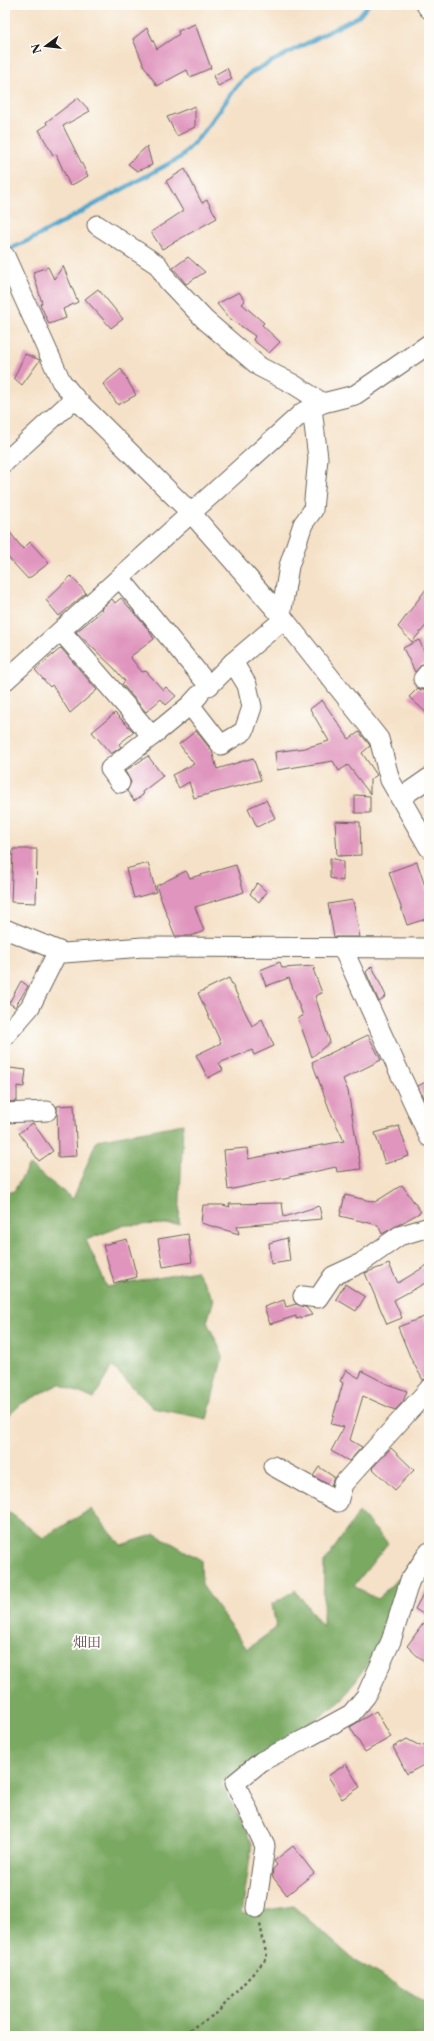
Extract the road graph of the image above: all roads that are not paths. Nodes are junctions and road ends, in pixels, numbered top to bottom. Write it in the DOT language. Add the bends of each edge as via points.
graph roads {
  1 [pos="426,5"];
  2 [pos="429,9"];
  3 [pos="97,225"];
  4 [pos="6,258"];
  5 [pos="429,344"];
  6 [pos="75,398"];
  7 [pos="317,406"];
  8 [pos="5,462"];
  9 [pos="192,514"];
  10 [pos="120,578"];
  11 [pos="282,617"];
  12 [pos="61,631"];
  13 [pos="233,662"];
  14 [pos="5,681"];
  15 [pos="209,686"];
  16 [pos="190,705"];
  17 [pos="152,736"];
  18 [pos="429,778"];
  19 [pos="120,783"];
  20 [pos="400,798"];
  21 [pos="429,848"];
  22 [pos="5,929"];
  23 [pos="429,948"];
  24 [pos="343,949"];
  25 [pos="58,951"];
  26 [pos="5,1036"];
  27 [pos="46,1111"];
  28 [pos="5,1112"];
  29 [pos="429,1137"];
  30 [pos="429,1227"];
  31 [pos="303,1296"];
  32 [pos="429,1389"];
  33 [pos="273,1466"];
  34 [pos="429,1552"];
  35 [pos="256,1908"];
  1 -- 2 [label="street"];
  3 -- 7 [label="street" via="158,265 168,281 204,320 260,367 293,384"];
  4 -- 6 [label="street" via="61,381"];
  5 -- 7 [label="street" via="355,395"];
  6 -- 8 [label="street"];
  6 -- 9 [label="street"];
  7 -- 9 [label="street" via="303,412"];
  7 -- 11 [label="street" via="318,458 313,510 303,524 294,552"];
  9 -- 10 [label="street"];
  9 -- 11 [label="street"];
  10 -- 12 [label="street"];
  10 -- 15 [label="street"];
  11 -- 13 [label="street"];
  11 -- 20 [label="street" via="379,739 390,780"];
  12 -- 14 [label="street"];
  12 -- 17 [label="street"];
  13 -- 15 [label="street"];
  13 -- 16 [label="street" via="247,685 252,707 244,731 222,745"];
  15 -- 16 [label="street"];
  16 -- 17 [label="street"];
  17 -- 19 [label="street" via="110,769"];
  18 -- 20 [label="street"];
  20 -- 21 [label="street"];
  22 -- 25 [label="street"];
  23 -- 24 [label="street"];
  24 -- 25 [label="street" via="143,947 64,953"];
  24 -- 29 [label="street"];
  25 -- 26 [label="street" via="30,1007"];
  27 -- 28 [label="street"];
  30 -- 31 [label="street" via="399,1236 361,1263 333,1276 318,1298"];
  32 -- 33 [label="street" via="344,1484 338,1502"];
  34 -- 35 [label="street" via="410,1580 391,1642 366,1696 351,1714 262,1760 235,1783 264,1846"];
}
